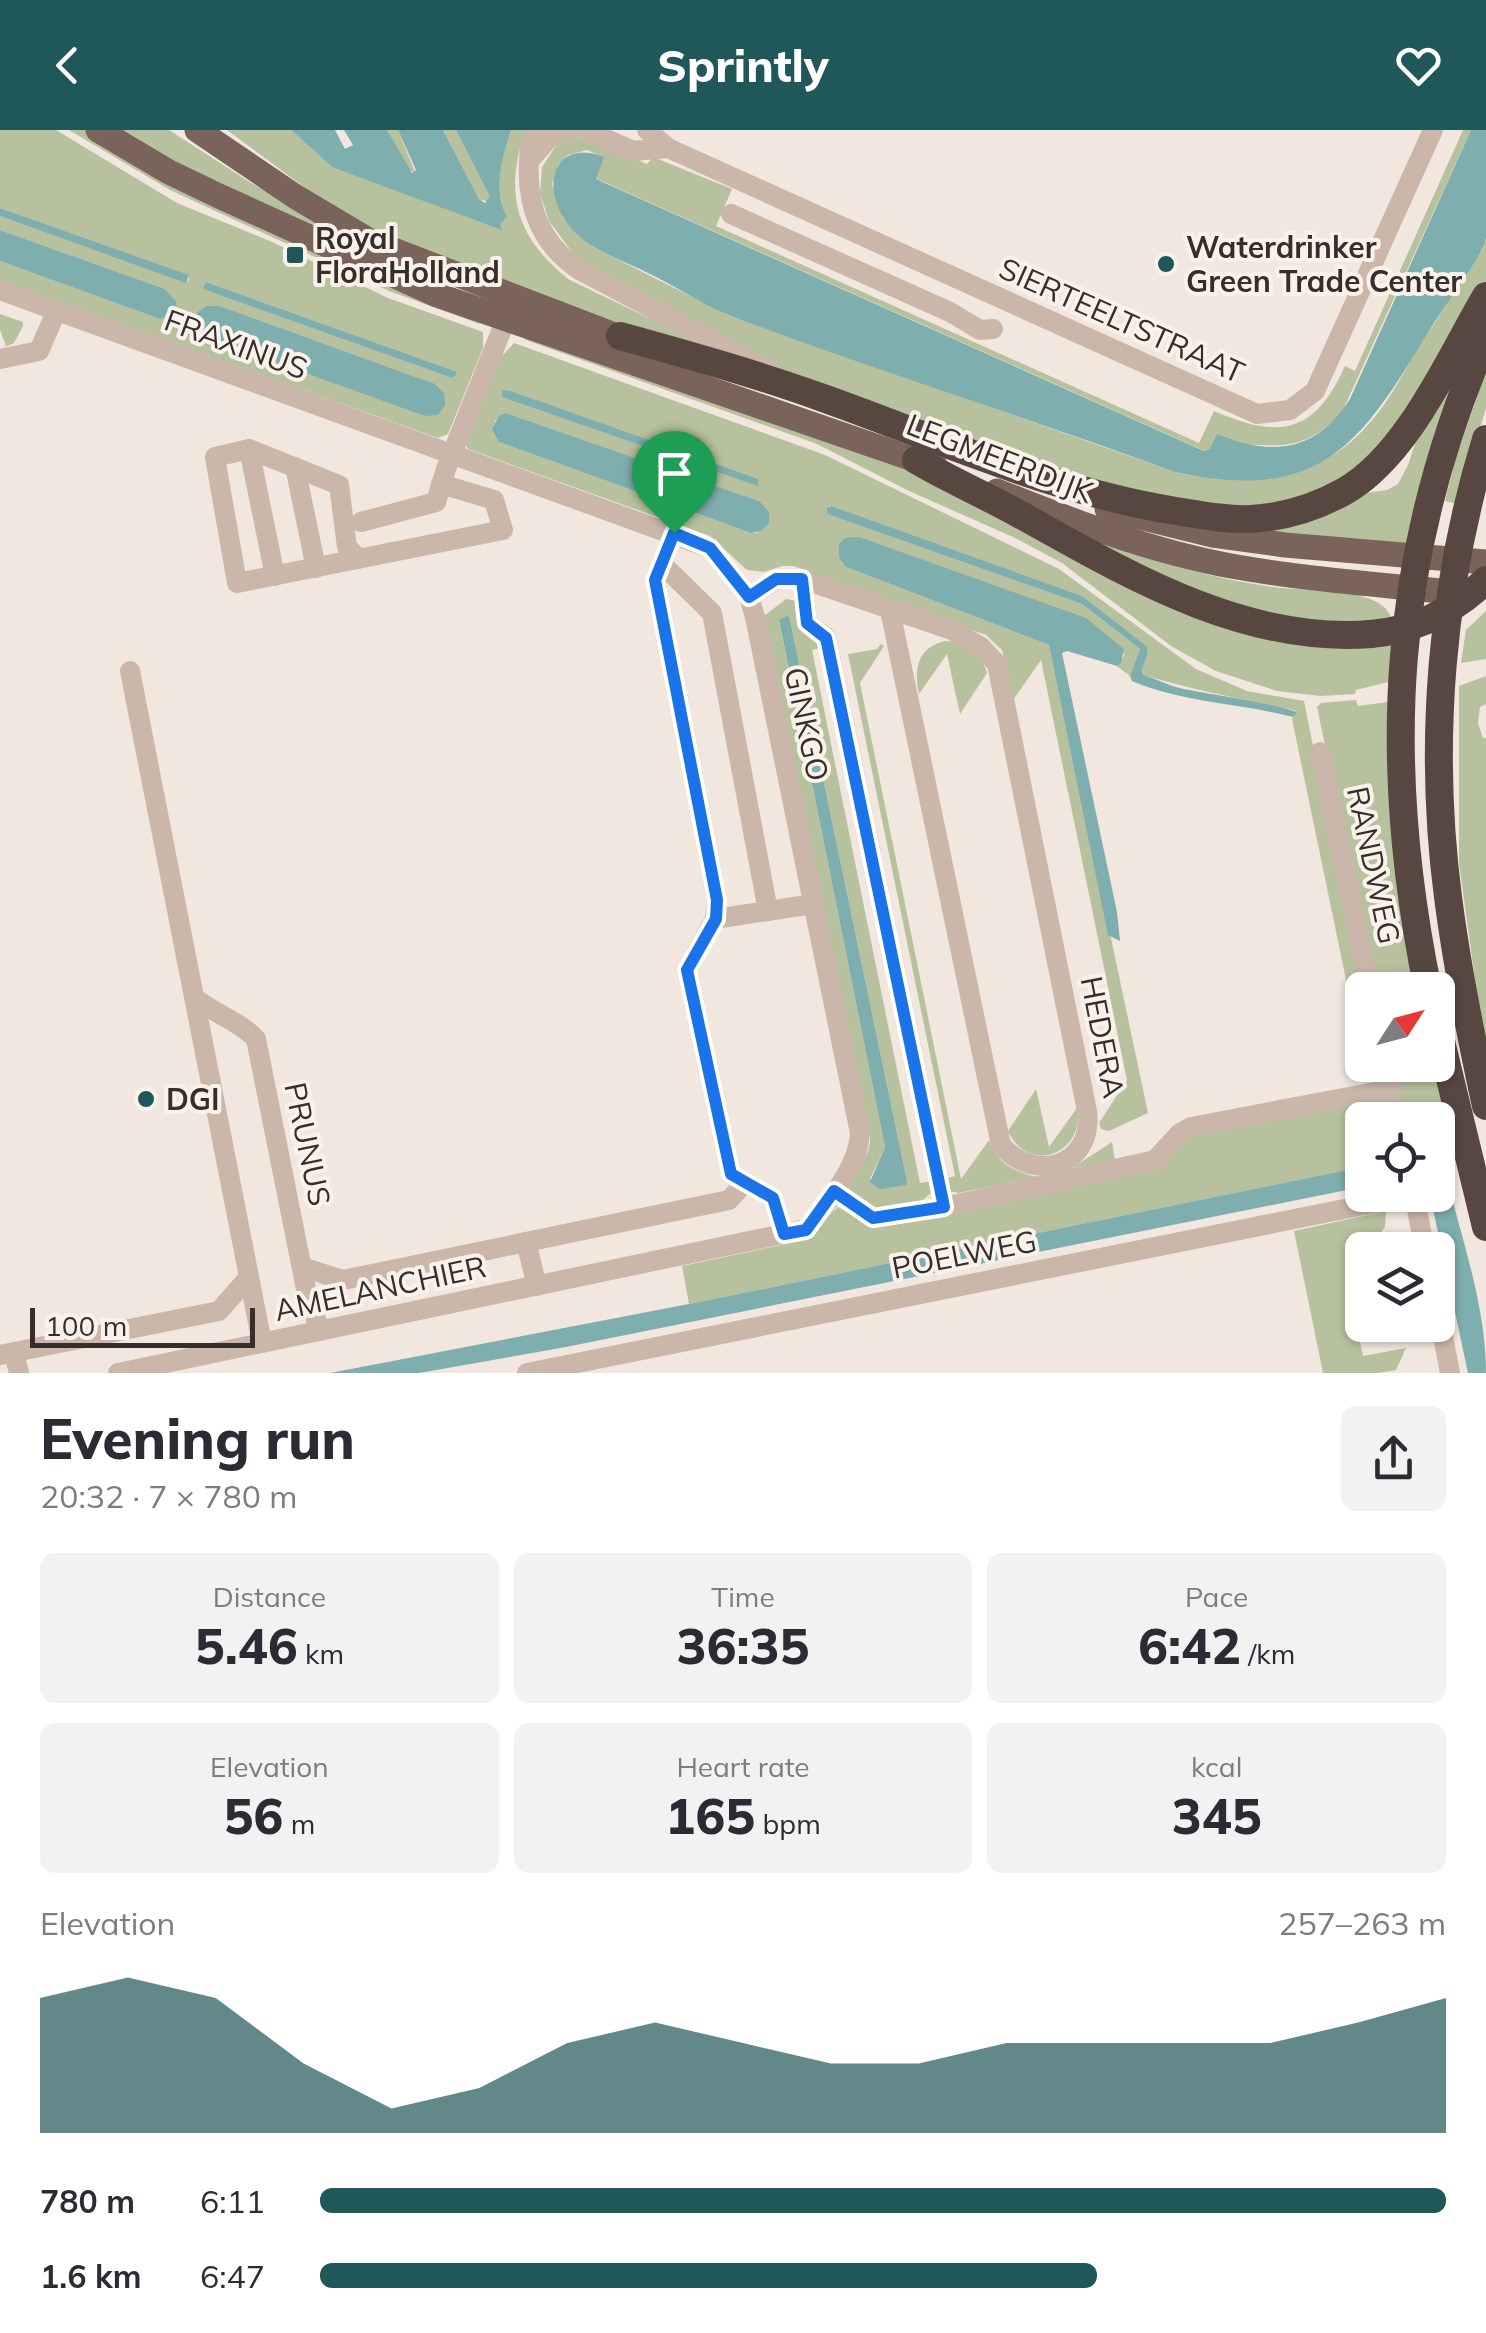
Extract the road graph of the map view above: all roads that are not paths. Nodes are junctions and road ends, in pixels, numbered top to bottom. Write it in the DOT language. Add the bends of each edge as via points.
graph roads {
  1 [pos="98,130"];
  2 [pos="197,130"];
  3 [pos="535,130"];
  4 [pos="570,130"];
  5 [pos="586,130"];
  6 [pos="647,130"];
  7 [pos="1433,130"];
  8 [pos="668,148"];
  9 [pos="529,162"];
  10 [pos="731,214"];
  11 [pos="0,290"];
  12 [pos="1486,296"];
  13 [pos="1007,300"];
  14 [pos="511,308"];
  15 [pos="56,312"];
  16 [pos="620,336"];
  17 [pos="1486,337"];
  18 [pos="0,358"];
  19 [pos="816,396"];
  20 [pos="1486,439"];
  21 [pos="249,450"];
  22 [pos="452,454"];
  23 [pos="916,460"];
  24 [pos="295,468"];
  25 [pos="442,484"];
  26 [pos="361,522"];
  27 [pos="674,533"];
  28 [pos="1416,556"];
  29 [pos="359,559"];
  30 [pos="1457,559"];
  31 [pos="1486,562"];
  32 [pos="662,564"];
  33 [pos="316,568"];
  34 [pos="276,576"];
  35 [pos="802,579"];
  36 [pos="1486,580"];
  37 [pos="1411,588"];
  38 [pos="1452,592"];
  39 [pos="1486,596"];
  40 [pos="749,597"];
  41 [pos="890,610"];
  42 [pos="130,670"];
  43 [pos="1320,752"];
  44 [pos="813,904"];
  45 [pos="768,911"];
  46 [pos="716,919"];
  47 [pos="1366,972"];
  48 [pos="1424,972"];
  49 [pos="196,999"];
  50 [pos="1390,1082"];
  51 [pos="1451,1082"];
  52 [pos="1391,1089"];
  53 [pos="1394,1102"];
  54 [pos="1486,1106"];
  55 [pos="746,1182"];
  56 [pos="834,1191"];
  57 [pos="944,1207"];
  58 [pos="1345,1209"];
  59 [pos="1486,1226"];
  60 [pos="784,1234"];
  61 [pos="526,1242"];
  62 [pos="302,1266"];
  63 [pos="250,1277"];
  64 [pos="536,1286"];
  65 [pos="320,1331"];
  66 [pos="1444,1342"];
  67 [pos="262,1343"];
  68 [pos="11,1360"];
  69 [pos="118,1373"];
  70 [pos="527,1373"];
  71 [pos="1450,1373"];
  1 -- 14 [label="main road, LEGMEERDIJK" via="169,172 437,295"];
  2 -- 14 [label="main road, LEGMEERDIJK" via="370,241"];
  3 -- 9 [label="street"];
  4 -- 9 [label="street" via="551,136"];
  5 -- 8 [label="street" via="634,151"];
  6 -- 8 [label="street, SIERTEELTSTRAAT"];
  7 -- 13 [label="street, SIERTEELTSTRAAT" via="1315,391 1290,410 1257,414"];
  8 -- 13 [label="street, SIERTEELTSTRAAT"];
  9 -- 19 [label="street" via="533,211 556,253"];
  10 -- 13 [label="street" via="980,330 993,329"];
  11 -- 15 [label="street, FRAXINUS"];
  12 -- 19 [label="highway" via="1414,420 1380,460 1348,489 1284,515 1222,518 1090,492"];
  14 -- 16 [label="main road, LEGMEERDIJK"];
  14 -- 22 [label="street"];
  14 -- 23 [label="main road, LEGMEERDIJK"];
  15 -- 18 [label="street" via="39,351"];
  15 -- 22 [label="street, FRAXINUS"];
  16 -- 19 [label="highway"];
  16 -- 28 [label="main road, LEGMEERDIJK" via="1126,514 1213,535"];
  17 -- 28 [label="highway" via="1450,429"];
  20 -- 30 [label="highway"];
  21 -- 24 [label="street"];
  21 -- 34 [label="street"];
  21 -- 34 [label="street" via="216,458 238,584"];
  22 -- 25 [label="street"];
  22 -- 27 [label="street, GINKGO"];
  23 -- 36 [label="highway, bridge" via="1122,572 1190,602 1296,632 1348,636 1415,626 1446,612"];
  23 -- 37 [label="main road, LEGMEERDIJK" via="1078,523 1203,560"];
  24 -- 29 [label="street" via="338,485 347,548"];
  24 -- 33 [label="street"];
  25 -- 26 [label="street" via="436,502"];
  25 -- 29 [label="street" via="494,500 503,530"];
  27 -- 32 [label="street"];
  27 -- 40 [label="street, GINKGO" via="710,548"];
  28 -- 30 [label="main road, LEGMEERDIJK"];
  28 -- 37 [label="highway"];
  29 -- 33 [label="street"];
  30 -- 31 [label="main road, LEGMEERDIJK"];
  30 -- 38 [label="highway"];
  32 -- 45 [label="street" via="712,613"];
  32 -- 46 [label="street" via="655,580"];
  33 -- 34 [label="street"];
  35 -- 40 [label="street" via="776,579"];
  35 -- 41 [label="street, HEDERA"];
  35 -- 57 [label="street" via="807,623 826,638"];
  37 -- 38 [label="main road, LEGMEERDIJK"];
  37 -- 48 [label="highway" via="1400,777"];
  38 -- 39 [label="main road, LEGMEERDIJK"];
  38 -- 54 [label="highway" via="1440,726 1442,834"];
  40 -- 44 [label="street, GINKGO"];
  41 -- 41 [label="street, HEDERA" via="952,630 996,664 1088,1111 1084,1146 1064,1160 1030,1166 1001,1145"];
  42 -- 49 [label="street"];
  43 -- 47 [label="street, RANDWEG"];
  44 -- 45 [label="street"];
  44 -- 56 [label="street, GINKGO" via="860,1133 859,1150"];
  45 -- 46 [label="street"];
  46 -- 55 [label="street" via="687,970 731,1174"];
  49 -- 62 [label="street, PRUNUS" via="256,1039"];
  49 -- 63 [label="street"];
  50 -- 52 [label="street"];
  51 -- 59 [label="highway"];
  52 -- 53 [label="street"];
  52 -- 57 [label="street" via="1191,1127 1155,1160"];
  55 -- 60 [label="street" via="773,1198"];
  55 -- 61 [label="street, AMELANCHIER" via="729,1200"];
  56 -- 57 [label="street" via="873,1218"];
  56 -- 60 [label="street, AMELANCHIER" via="806,1230"];
  58 -- 70 [label="street, POELWEG"];
  60 -- 64 [label="street, AMELANCHIER"];
  61 -- 62 [label="street, AMELANCHIER" via="342,1280"];
  61 -- 64 [label="street"];
  62 -- 65 [label="street, PRUNUS"];
  63 -- 67 [label="street"];
  63 -- 68 [label="street, AMELANCHIER" via="219,1311"];
  64 -- 65 [label="street, AMELANCHIER"];
  65 -- 67 [label="street, AMELANCHIER"];
  66 -- 71 [label="street"];
  67 -- 69 [label="street, AMELANCHIER"];
}
